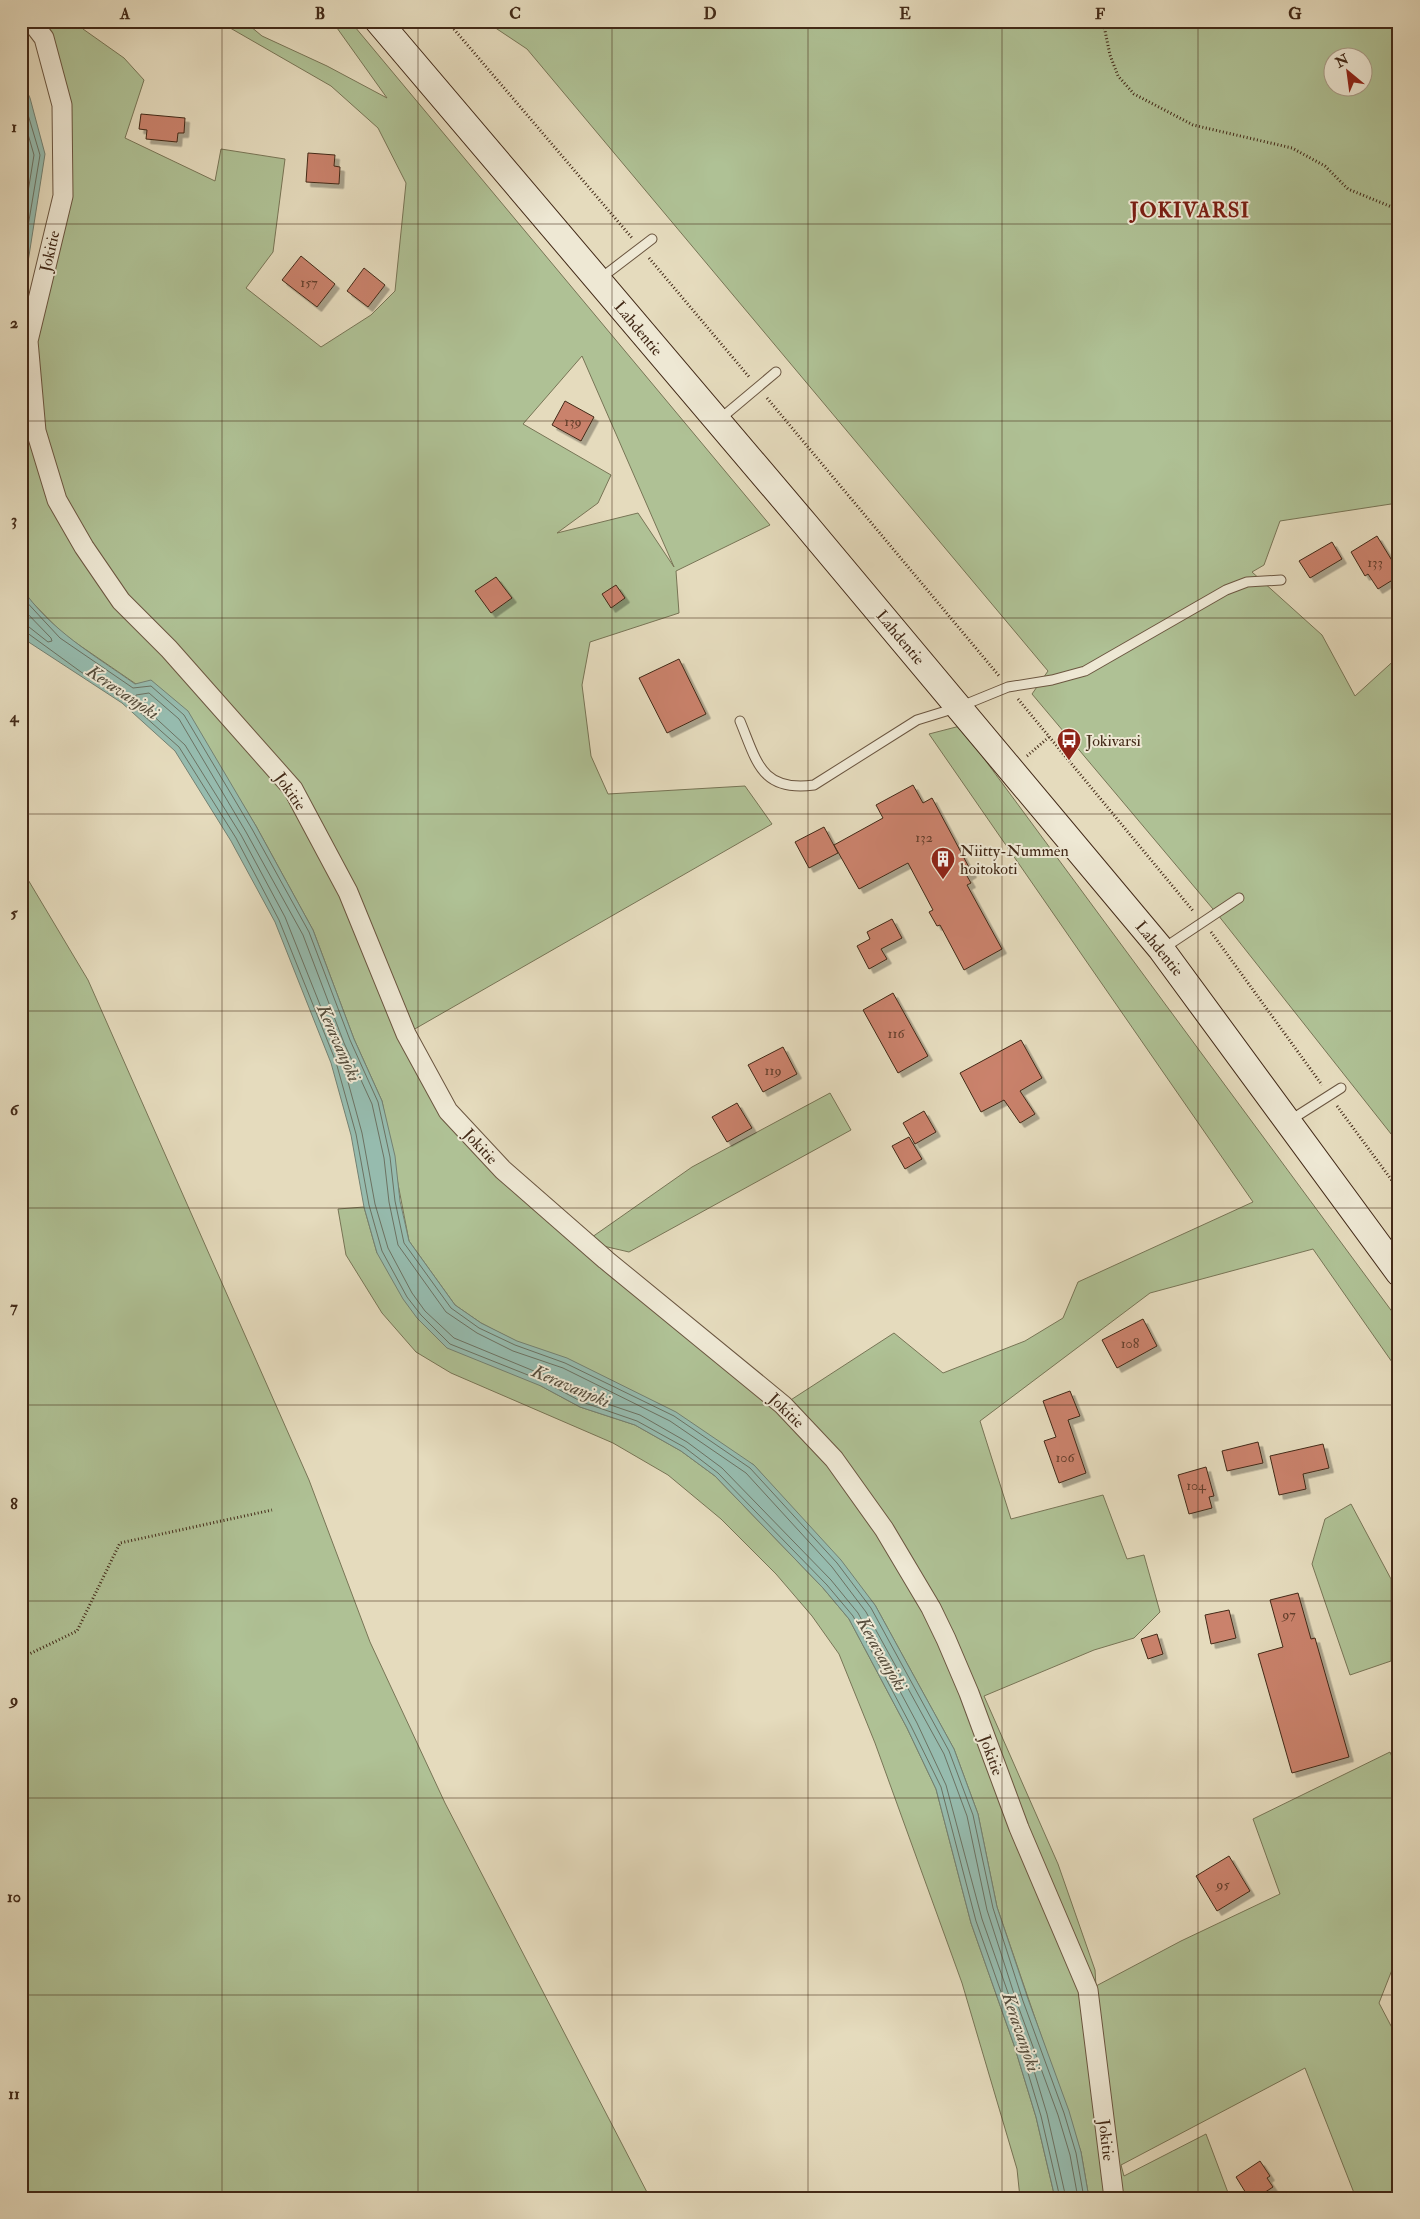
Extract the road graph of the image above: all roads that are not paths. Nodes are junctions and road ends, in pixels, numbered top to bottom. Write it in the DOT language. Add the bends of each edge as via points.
graph roads {
  1 [pos="31,21"];
  2 [pos="378,21"];
  3 [pos="652,239"];
  4 [pos="598,280"];
  5 [pos="776,372"];
  6 [pos="717,421"];
  7 [pos="1281,580"];
  8 [pos="959,707"];
  9 [pos="740,721"];
  10 [pos="1238,898"];
  11 [pos="1161,949"];
  12 [pos="1341,1088"];
  13 [pos="1288,1121"];
  14 [pos="1399,1272"];
  15 [pos="1114,2198"];
  1 -- 15 [label="street, Jokitie" via="44,38 62,105 62,196 28,341 36,431 57,500 84,548 121,601 169,649 293,789 348,892 406,1034 448,1111 503,1170 606,1260 783,1405 834,1459 884,1529 946,1639 1019,1828 1088,1990"];
  2 -- 4 [label="main road, Lahdentie"];
  3 -- 4 [label="lane"];
  4 -- 6 [label="main road, Lahdentie"];
  5 -- 6 [label="lane"];
  6 -- 8 [label="main road, Lahdentie"];
  7 -- 8 [label="lane" via="1247,582 1226,590 1086,671 1008,687"];
  8 -- 9 [label="lane" via="917,720 829,777 814,785 796,787 773,781 759,766"];
  8 -- 11 [label="main road, Lahdentie"];
  10 -- 11 [label="lane"];
  11 -- 13 [label="main road, Lahdentie"];
  12 -- 13 [label="lane"];
  13 -- 14 [label="main road, Lahdentie"];
}
